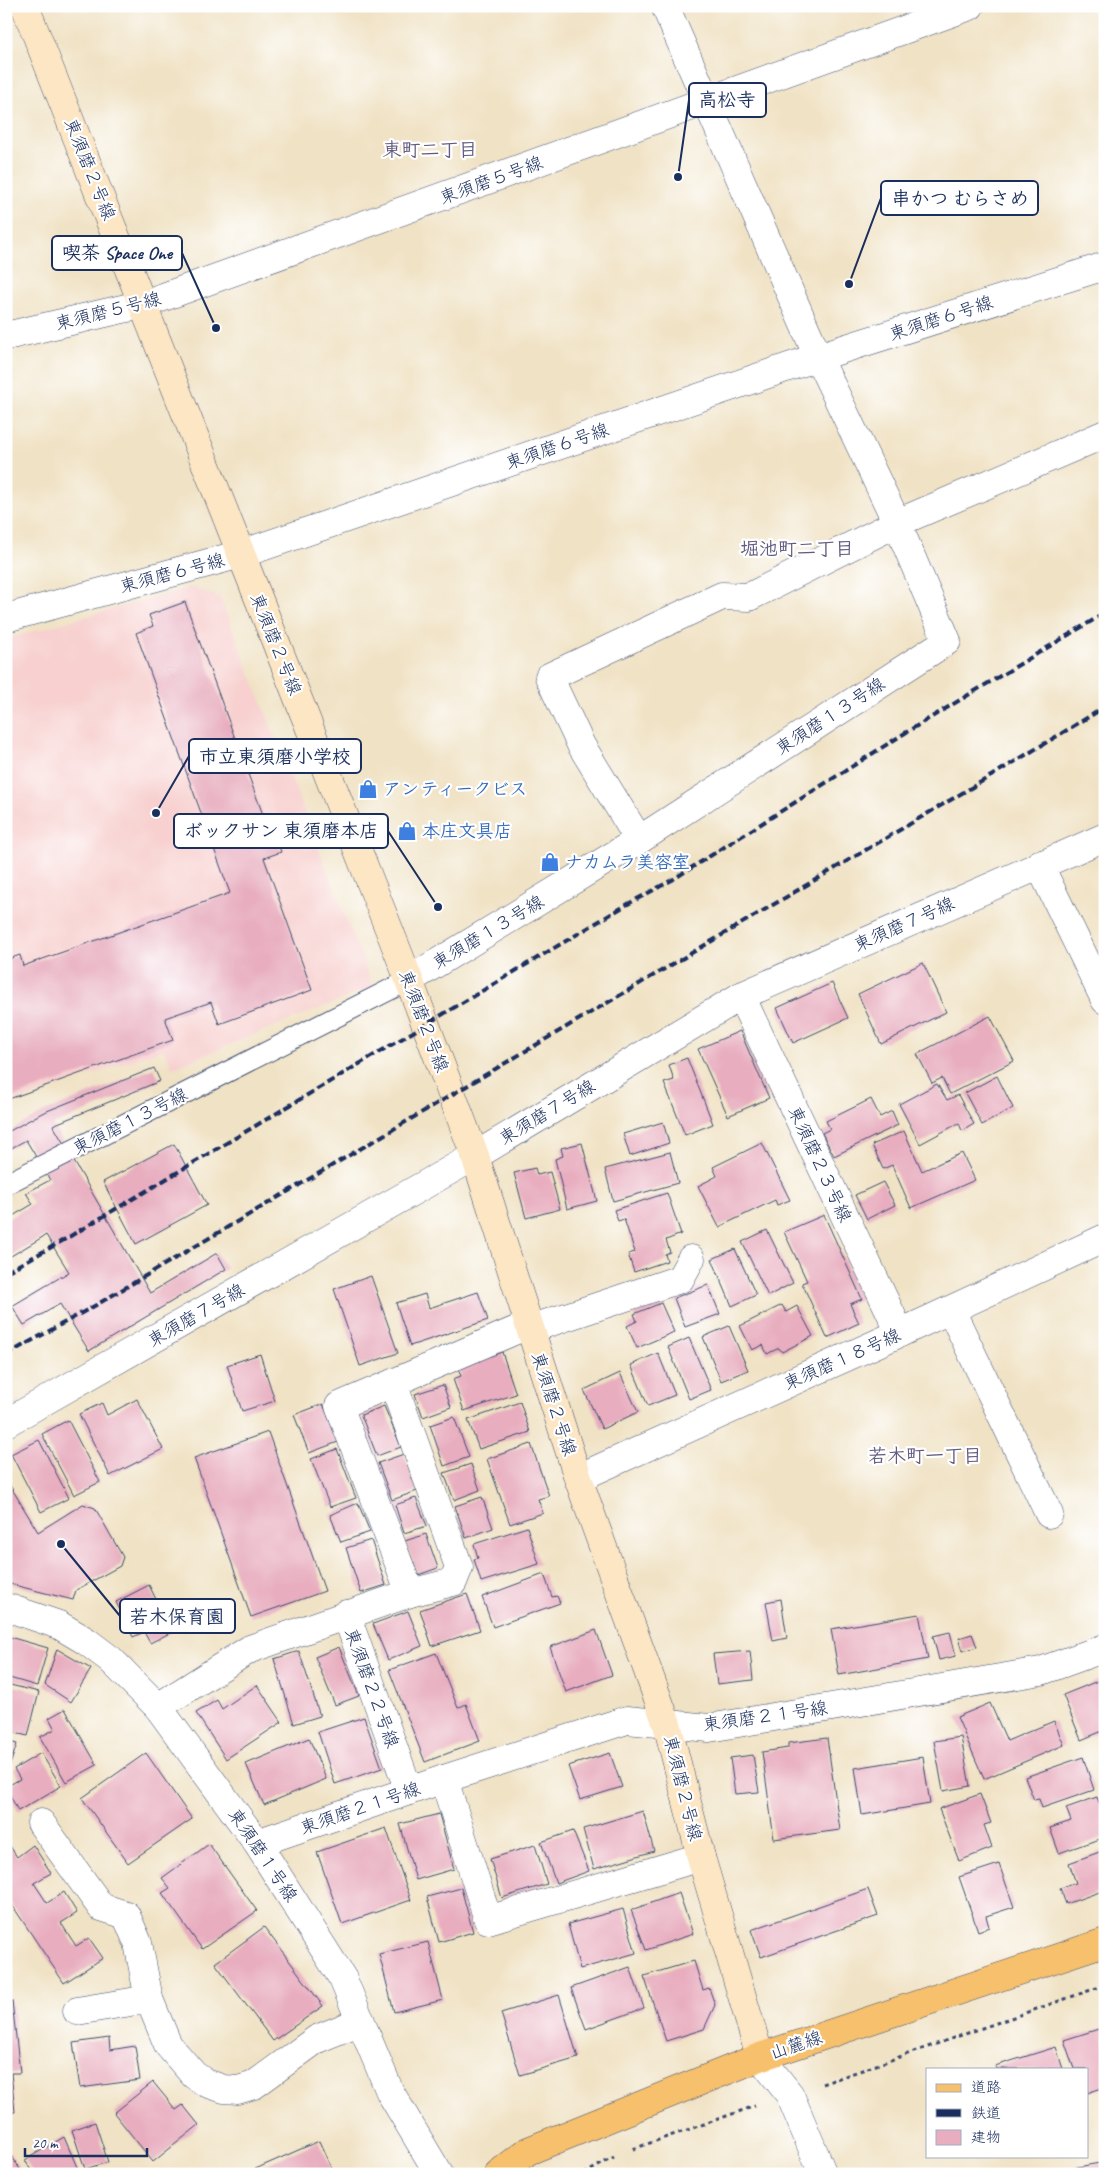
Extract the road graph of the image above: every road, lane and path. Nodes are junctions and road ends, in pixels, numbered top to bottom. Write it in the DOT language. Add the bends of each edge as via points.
graph roads {
  1 [pos="25,6"];
  2 [pos="665,6"];
  3 [pos="970,6"];
  4 [pos="707,102"];
  5 [pos="1105,266"];
  6 [pos="144,304"];
  7 [pos="6,336"];
  8 [pos="818,357"];
  9 [pos="1105,434"];
  10 [pos="897,523"];
  11 [pos="241,554"];
  12 [pos="6,618"];
  13 [pos="1105,837"];
  14 [pos="639,840"];
  15 [pos="1039,864"];
  16 [pos="409,980"];
  17 [pos="740,996"];
  18 [pos="1105,1000"];
  19 [pos="475,1156"];
  20 [pos="6,1184"];
  21 [pos="1105,1238"];
  22 [pos="691,1259"];
  23 [pos="951,1310"];
  24 [pos="529,1327"];
  25 [pos="900,1333"];
  26 [pos="393,1383"];
  27 [pos="6,1423"];
  28 [pos="578,1478"];
  29 [pos="1049,1514"];
  30 [pos="410,1593"];
  31 [pos="6,1607"];
  32 [pos="346,1614"];
  33 [pos="1105,1648"];
  34 [pos="158,1708"];
  35 [pos="667,1724"];
  36 [pos="444,1779"];
  37 [pos="409,1791"];
  38 [pos="41,1823"];
  39 [pos="257,1843"];
  40 [pos="701,1857"];
  41 [pos="1105,1942"];
  42 [pos="1105,1985"];
  43 [pos="149,1998"];
  44 [pos="77,2011"];
  45 [pos="361,2021"];
  46 [pos="760,2058"];
  47 [pos="790,2095"];
  48 [pos="624,2153"];
  49 [pos="616,2156"];
  50 [pos="439,2174"];
  51 [pos="498,2174"];
  52 [pos="584,2174"];
  53 [pos="822,2174"];
  1 -- 6 [label="street, 東須磨２号線"];
  2 -- 4 [label="street"];
  3 -- 4 [label="street, 東須磨５号線"];
  4 -- 6 [label="street, 東須磨５号線"];
  4 -- 8 [label="street"];
  5 -- 8 [label="street, 東須磨６号線"];
  6 -- 7 [label="street, 東須磨５号線"];
  6 -- 11 [label="street, 東須磨２号線"];
  8 -- 10 [label="street"];
  8 -- 11 [label="street, 東須磨６号線"];
  9 -- 10 [label="street"];
  10 -- 14 [label="street, 東須磨１３号線" via="947,641"];
  10 -- 14 [label="street" via="749,596 722,596 550,677 581,745"];
  11 -- 12 [label="street, 東須磨６号線"];
  11 -- 16 [label="street, 東須磨２号線"];
  13 -- 15 [label="street, 東須磨７号線"];
  14 -- 16 [label="street, 東須磨１３号線"];
  15 -- 17 [label="street, 東須磨７号線"];
  15 -- 18 [label="street"];
  16 -- 19 [label="street, 東須磨２号線"];
  16 -- 20 [label="lane, 東須磨１３号線"];
  17 -- 19 [label="street, 東須磨７号線"];
  17 -- 25 [label="street, 東須磨２３号線"];
  19 -- 24 [label="street, 東須磨２号線"];
  19 -- 27 [label="street, 東須磨７号線"];
  21 -- 23 [label="street, 東須磨１８号線"];
  22 -- 24 [label="street" via="680,1279"];
  23 -- 25 [label="street, 東須磨１８号線"];
  23 -- 29 [label="street"];
  24 -- 26 [label="street"];
  24 -- 28 [label="street, 東須磨２号線"];
  25 -- 28 [label="street, 東須磨１８号線"];
  26 -- 30 [label="street" via="459,1567 452,1582"];
  26 -- 30 [label="street" via="339,1406"];
  28 -- 35 [label="street, 東須磨２号線"];
  30 -- 32 [label="street"];
  31 -- 34 [label="street, 東須磨１号線" via="59,1625 86,1641"];
  32 -- 34 [label="street, 東須磨２２号線" via="250,1649"];
  32 -- 37 [label="street, 東須磨２２号線"];
  33 -- 35 [label="street, 東須磨２１号線" via="1031,1673 709,1728"];
  34 -- 39 [label="street, 東須磨１号線"];
  35 -- 36 [label="street, 東須磨２１号線" via="627,1720"];
  35 -- 40 [label="street, 東須磨２号線"];
  36 -- 37 [label="street, 東須磨２１号線"];
  36 -- 40 [label="street" via="488,1920"];
  37 -- 39 [label="street, 東須磨２１号線"];
  38 -- 43 [label="street" via="100,1907 126,1915 138,1943"];
  39 -- 45 [label="street, 東須磨１号線" via="343,1979"];
  40 -- 46 [label="street, 東須磨２号線"];
  41 -- 46 [label="main road, 山麓線"];
  42 -- 47 [label="path"];
  43 -- 44 [label="street"];
  43 -- 45 [label="street" via="168,2045 182,2063 194,2076 224,2089 238,2090 254,2085 317,2039"];
  45 -- 50 [label="street, 東須磨１号線" via="390,2092"];
  46 -- 47 [label="street"];
  46 -- 51 [label="main road, 山麓線" via="528,2152"];
  47 -- 48 [label="path"];
  47 -- 53 [label="street"];
  49 -- 52 [label="path"];
}
